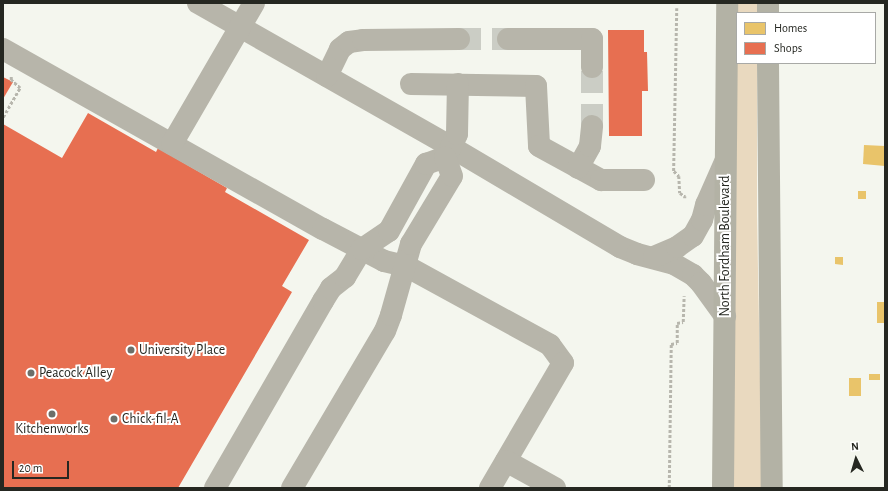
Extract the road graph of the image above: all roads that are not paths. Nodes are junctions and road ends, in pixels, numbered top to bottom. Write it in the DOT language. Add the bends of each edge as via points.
graph roads {
  1 [pos="198,3"];
  2 [pos="254,3"];
  3 [pos="727,3"];
  4 [pos="241,27"];
  5 [pos="460,39"];
  6 [pos="508,39"];
  7 [pos="3,49"];
  8 [pos="768,64"];
  9 [pos="592,68"];
  10 [pos="327,76"];
  11 [pos="411,84"];
  12 [pos="458,84"];
  13 [pos="592,126"];
  14 [pos="172,144"];
  15 [pos="448,152"];
  16 [pos="725,162"];
  17 [pos="578,168"];
  18 [pos="644,180"];
  19 [pos="362,249"];
  20 [pos="654,257"];
  21 [pos="406,266"];
  22 [pos="725,316"];
  23 [pos="506,461"];
  24 [pos="216,488"];
  25 [pos="292,488"];
  26 [pos="490,488"];
  27 [pos="555,488"];
  28 [pos="722,488"];
  29 [pos="772,488"];
  1 -- 4 [label="lane"];
  2 -- 4 [label="lane"];
  3 -- 16 [label="highway, North Fordham Boulevard"];
  4 -- 10 [label="lane"];
  4 -- 14 [label="lane"];
  5 -- 10 [label="lane" via="349,42 340,49"];
  6 -- 9 [label="lane" via="592,39"];
  7 -- 14 [label="lane"];
  8 -- 29 [label="highway"];
  10 -- 15 [label="lane"];
  11 -- 12 [label="lane"];
  12 -- 15 [label="lane" via="457,134"];
  12 -- 17 [label="lane" via="536,86 539,146"];
  13 -- 17 [label="lane" via="590,146"];
  14 -- 19 [label="lane"];
  15 -- 19 [label="lane" via="426,164 390,231"];
  15 -- 20 [label="lane" via="620,247"];
  15 -- 21 [label="lane" via="452,176 411,244"];
  16 -- 20 [label="lane" via="693,236 677,247"];
  16 -- 22 [label="highway, North Fordham Boulevard"];
  17 -- 18 [label="lane" via="601,180"];
  19 -- 21 [label="lane" via="384,261"];
  19 -- 24 [label="lane" via="345,277 331,288 322,301"];
  20 -- 22 [label="lane" via="674,264 692,275"];
  21 -- 23 [label="lane" via="550,345 563,363"];
  21 -- 25 [label="lane" via="385,331"];
  22 -- 28 [label="highway, North Fordham Boulevard"];
  23 -- 26 [label="lane"];
  23 -- 27 [label="lane"];
}
